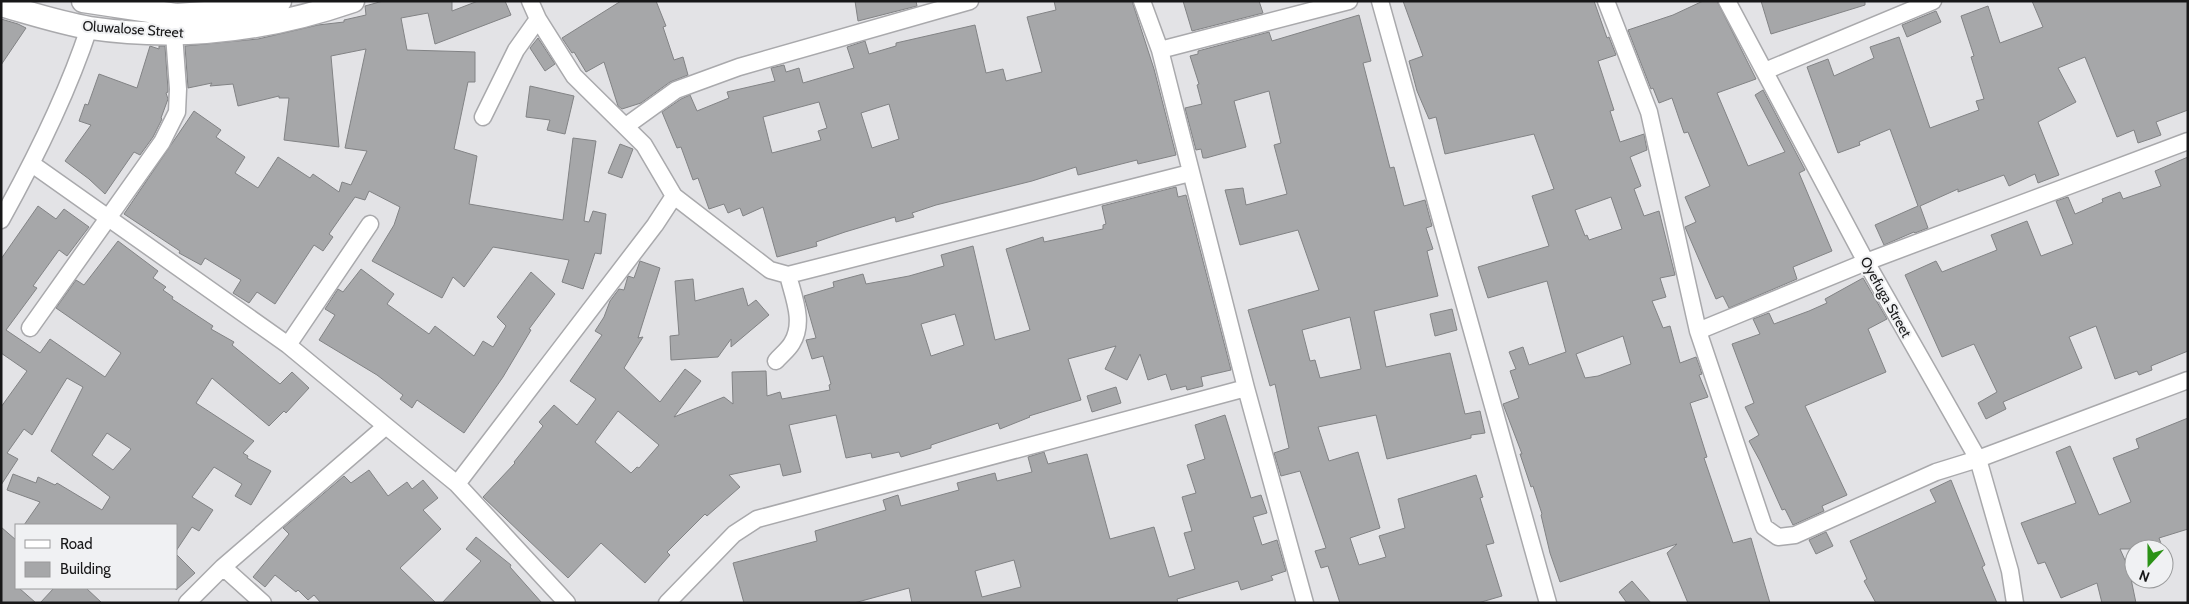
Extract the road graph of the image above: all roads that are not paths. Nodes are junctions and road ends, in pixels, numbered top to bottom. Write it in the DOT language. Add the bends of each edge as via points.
graph roads {
  1 [pos="280,1"];
  2 [pos="353,1"];
  3 [pos="530,1"];
  4 [pos="970,1"];
  5 [pos="1142,1"];
  6 [pos="1349,1"];
  7 [pos="1380,1"];
  8 [pos="1606,1"];
  9 [pos="1727,1"];
  10 [pos="1933,1"];
  11 [pos="94,2"];
  12 [pos="1,5"];
  13 [pos="538,19"];
  14 [pos="89,28"];
  15 [pos="174,34"];
  16 [pos="1160,50"];
  17 [pos="1765,71"];
  18 [pos="483,117"];
  19 [pos="626,126"];
  20 [pos="2188,141"];
  21 [pos="32,164"];
  22 [pos="1190,173"];
  23 [pos="674,196"];
  24 [pos="110,218"];
  25 [pos="1,220"];
  26 [pos="370,224"];
  27 [pos="1866,262"];
  28 [pos="788,275"];
  29 [pos="30,328"];
  30 [pos="1698,332"];
  31 [pos="288,345"];
  32 [pos="776,361"];
  33 [pos="2188,380"];
  34 [pos="1246,388"];
  35 [pos="386,426"];
  36 [pos="1978,459"];
  37 [pos="457,484"];
  38 [pos="223,567"];
  39 [pos="1302,602"];
  40 [pos="187,603"];
  41 [pos="263,603"];
  42 [pos="567,603"];
  43 [pos="667,603"];
  44 [pos="1548,603"];
  45 [pos="2015,603"];
  1 -- 11 [label="street, Oluwalose Street" via="234,10 176,15"];
  2 -- 15 [label="street, Oluwalose Street" via="321,12 233,30"];
  3 -- 13 [label="street"];
  4 -- 19 [label="street" via="721,73 676,90"];
  5 -- 16 [label="street"];
  6 -- 16 [label="street"];
  7 -- 44 [label="street"];
  8 -- 30 [label="street" via="1649,112"];
  9 -- 17 [label="street, Oyefuga Street"];
  10 -- 17 [label="street"];
  12 -- 14 [label="street, Oluwalose Street"];
  13 -- 18 [label="street" via="516,50"];
  13 -- 19 [label="street" via="574,76"];
  14 -- 15 [label="street, Oluwalose Street"];
  14 -- 21 [label="street"];
  15 -- 24 [label="street" via="177,112 162,142"];
  16 -- 22 [label="street"];
  17 -- 27 [label="street, Oyefuga Street"];
  19 -- 23 [label="street" via="644,145"];
  20 -- 27 [label="street"];
  21 -- 24 [label="street"];
  21 -- 25 [label="street"];
  22 -- 28 [label="street"];
  22 -- 34 [label="street"];
  23 -- 28 [label="street" via="770,270"];
  23 -- 37 [label="street" via="656,225"];
  24 -- 29 [label="street"];
  24 -- 31 [label="street"];
  26 -- 31 [label="street"];
  27 -- 30 [label="street"];
  27 -- 36 [label="street, Oyefuga Street"];
  28 -- 32 [label="street" via="798,316 798,331 792,344"];
  30 -- 36 [label="street" via="1764,527 1778,537 1795,535 1936,472"];
  31 -- 35 [label="street"];
  33 -- 36 [label="street"];
  34 -- 39 [label="street"];
  34 -- 43 [label="street" via="757,519 734,534"];
  35 -- 37 [label="street"];
  35 -- 38 [label="street"];
  36 -- 45 [label="street, Oyefuga Street" via="2010,571"];
  37 -- 42 [label="street"];
  38 -- 40 [label="street"];
  38 -- 41 [label="street"];
}
